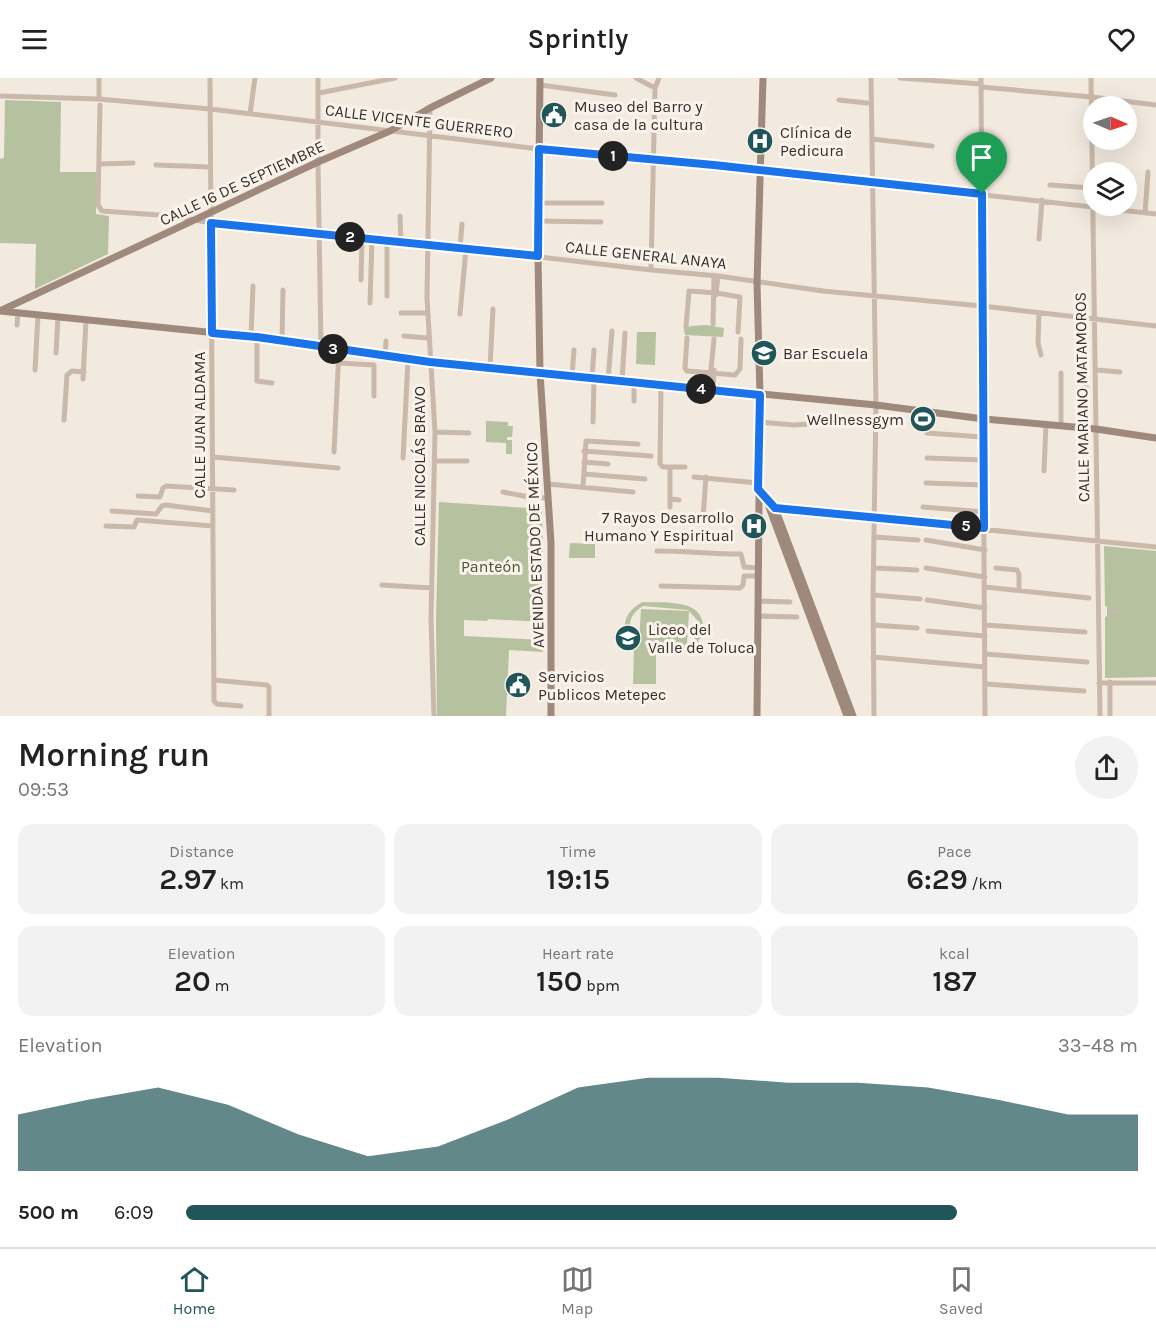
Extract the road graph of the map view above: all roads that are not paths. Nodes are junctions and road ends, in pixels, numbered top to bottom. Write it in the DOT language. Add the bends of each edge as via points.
graph roads {
  1 [pos="99,78"];
  2 [pos="210,78"];
  3 [pos="255,78"];
  4 [pos="318,78"];
  5 [pos="395,78"];
  6 [pos="491,78"];
  7 [pos="636,78"];
  8 [pos="659,78"];
  9 [pos="763,78"];
  10 [pos="871,78"];
  11 [pos="900,78"];
  12 [pos="1091,78"];
  13 [pos="540,81"];
  14 [pos="981,83"];
  15 [pos="655,88"];
  16 [pos="319,93"];
  17 [pos="615,95"];
  18 [pos="0,96"];
  19 [pos="1084,96"];
  20 [pos="1092,96"];
  21 [pos="839,100"];
  22 [pos="100,102"];
  23 [pos="867,102"];
  24 [pos="1137,103"];
  25 [pos="1156,105"];
  26 [pos="430,108"];
  27 [pos="210,109"];
  28 [pos="250,114"];
  29 [pos="319,122"];
  30 [pos="390,131"];
  31 [pos="429,136"];
  32 [pos="872,139"];
  33 [pos="932,146"];
  34 [pos="539,149"];
  35 [pos="653,160"];
  36 [pos="318,162"];
  37 [pos="133,163"];
  38 [pos="99,164"];
  39 [pos="156,165"];
  40 [pos="210,167"];
  41 [pos="760,171"];
  42 [pos="1148,172"];
  43 [pos="873,184"];
  44 [pos="1050,185"];
  45 [pos="1083,187"];
  46 [pos="982,194"];
  47 [pos="1042,200"];
  48 [pos="539,203"];
  49 [pos="602,203"];
  50 [pos="1083,206"];
  51 [pos="211,212"];
  52 [pos="1137,212"];
  53 [pos="1145,213"];
  54 [pos="1156,214"];
  55 [pos="400,216"];
  56 [pos="1092,216"];
  57 [pos="195,220"];
  58 [pos="539,221"];
  59 [pos="601,222"];
  60 [pos="211,223"];
  61 [pos="462,224"];
  62 [pos="320,233"];
  63 [pos="362,239"];
  64 [pos="372,239"];
  65 [pos="1040,239"];
  66 [pos="387,241"];
  67 [pos="401,242"];
  68 [pos="428,244"];
  69 [pos="463,248"];
  70 [pos="538,256"];
  71 [pos="651,270"];
  72 [pos="716,275"];
  73 [pos="361,280"];
  74 [pos="757,283"];
  75 [pos="253,286"];
  76 [pos="283,290"];
  77 [pos="714,295"];
  78 [pos="387,296"];
  79 [pos="875,297"];
  80 [pos="370,303"];
  81 [pos="982,306"];
  82 [pos="493,309"];
  83 [pos="1,311"];
  84 [pos="18,313"];
  85 [pos="401,313"];
  86 [pos="427,313"];
  87 [pos="1039,313"];
  88 [pos="460,314"];
  89 [pos="38,315"];
  90 [pos="58,317"];
  91 [pos="1095,319"];
  92 [pos="87,320"];
  93 [pos="713,324"];
  94 [pos="17,325"];
  95 [pos="1156,326"];
  96 [pos="686,327"];
  97 [pos="612,331"];
  98 [pos="738,332"];
  99 [pos="212,333"];
  100 [pos="625,333"];
  101 [pos="404,336"];
  102 [pos="254,337"];
  103 [pos="428,338"];
  104 [pos="687,338"];
  105 [pos="714,339"];
  106 [pos="741,339"];
  107 [pos="282,341"];
  108 [pos="386,341"];
  109 [pos="321,347"];
  110 [pos="339,350"];
  111 [pos="574,350"];
  112 [pos="594,350"];
  113 [pos="56,353"];
  114 [pos="1041,355"];
  115 [pos="385,356"];
  116 [pos="408,360"];
  117 [pos="430,362"];
  118 [pos="339,363"];
  119 [pos="490,367"];
  120 [pos="35,370"];
  121 [pos="1096,370"];
  122 [pos="84,372"];
  123 [pos="1120,372"];
  124 [pos="540,373"];
  125 [pos="712,373"];
  126 [pos="1061,373"];
  127 [pos="1086,375"];
  128 [pos="573,376"];
  129 [pos="593,378"];
  130 [pos="83,379"];
  131 [pos="608,380"];
  132 [pos="622,381"];
  133 [pos="634,382"];
  134 [pos="272,383"];
  135 [pos="661,385"];
  136 [pos="711,389"];
  137 [pos="760,395"];
  138 [pos="374,396"];
  139 [pos="634,401"];
  140 [pos="876,405"];
  141 [pos="984,419"];
  142 [pos="64,420"];
  143 [pos="593,422"];
  144 [pos="760,422"];
  145 [pos="825,423"];
  146 [pos="1046,424"];
  147 [pos="1061,426"];
  148 [pos="1086,428"];
  149 [pos="1096,429"];
  150 [pos="435,432"];
  151 [pos="927,433"];
  152 [pos="469,434"];
  153 [pos="983,437"];
  154 [pos="1156,438"];
  155 [pos="638,444"];
  156 [pos="584,451"];
  157 [pos="334,452"];
  158 [pos="651,456"];
  159 [pos="213,457"];
  160 [pos="403,458"];
  161 [pos="927,458"];
  162 [pos="983,460"];
  163 [pos="435,461"];
  164 [pos="467,461"];
  165 [pos="584,462"];
  166 [pos="608,464"];
  167 [pos="670,467"];
  168 [pos="685,467"];
  169 [pos="338,468"];
  170 [pos="1044,471"];
  171 [pos="584,474"];
  172 [pos="694,477"];
  173 [pos="706,477"];
  174 [pos="645,478"];
  175 [pos="926,483"];
  176 [pos="548,484"];
  177 [pos="984,485"];
  178 [pos="758,486"];
  179 [pos="583,487"];
  180 [pos="212,489"];
  181 [pos="234,490"];
  182 [pos="503,492"];
  183 [pos="633,492"];
  184 [pos="138,496"];
  185 [pos="548,498"];
  186 [pos="670,499"];
  187 [pos="679,500"];
  188 [pos="670,507"];
  189 [pos="758,507"];
  190 [pos="772,507"];
  191 [pos="924,507"];
  192 [pos="112,511"];
  193 [pos="213,511"];
  194 [pos="984,512"];
  195 [pos="661,516"];
  196 [pos="875,517"];
  197 [pos="703,518"];
  198 [pos="727,520"];
  199 [pos="106,526"];
  200 [pos="213,526"];
  201 [pos="984,528"];
  202 [pos="874,537"];
  203 [pos="918,540"];
  204 [pos="926,540"];
  205 [pos="1098,541"];
  206 [pos="1156,547"];
  207 [pos="985,550"];
  208 [pos="657,551"];
  209 [pos="874,568"];
  210 [pos="926,568"];
  211 [pos="996,568"];
  212 [pos="917,570"];
  213 [pos="758,572"];
  214 [pos="985,577"];
  215 [pos="382,585"];
  216 [pos="661,586"];
  217 [pos="985,587"];
  218 [pos="432,588"];
  219 [pos="1019,590"];
  220 [pos="873,595"];
  221 [pos="1089,598"];
  222 [pos="920,599"];
  223 [pos="927,600"];
  224 [pos="758,601"];
  225 [pos="790,602"];
  226 [pos="985,608"];
  227 [pos="757,616"];
  228 [pos="798,617"];
  229 [pos="873,625"];
  230 [pos="985,625"];
  231 [pos="917,628"];
  232 [pos="928,631"];
  233 [pos="1085,632"];
  234 [pos="985,636"];
  235 [pos="985,654"];
  236 [pos="873,657"];
  237 [pos="1086,662"];
  238 [pos="985,667"];
  239 [pos="214,680"];
  240 [pos="1099,682"];
  241 [pos="1110,682"];
  242 [pos="1156,683"];
  243 [pos="985,684"];
  244 [pos="1084,691"];
  245 [pos="241,706"];
  246 [pos="269,716"];
  247 [pos="434,716"];
  248 [pos="551,716"];
  249 [pos="757,716"];
  250 [pos="847,716"];
  251 [pos="853,716"];
  252 [pos="874,716"];
  253 [pos="985,716"];
  254 [pos="1100,716"];
  255 [pos="1110,716"];
  1 -- 22 [label="street"];
  2 -- 27 [label="street, CALLE JUAN ALDAMA"];
  3 -- 28 [label="street"];
  4 -- 16 [label="street"];
  5 -- 16 [label="street"];
  6 -- 26 [label="main road, CALLE 16 DE SEPTIEMBRE"];
  7 -- 15 [label="street"];
  8 -- 15 [label="street"];
  9 -- 41 [label="main road"];
  10 -- 32 [label="street"];
  11 -- 14 [label="street"];
  12 -- 20 [label="street, CALLE MARIANO MATAMOROS"];
  13 -- 17 [label="street"];
  13 -- 34 [label="main road"];
  14 -- 19 [label="street"];
  14 -- 46 [label="street"];
  15 -- 35 [label="street"];
  16 -- 29 [label="street"];
  18 -- 22 [label="street, CALLE VICENTE GUERRERO"];
  21 -- 23 [label="street"];
  22 -- 27 [label="street, CALLE VICENTE GUERRERO"];
  22 -- 38 [label="street"];
  24 -- 25 [label="street"];
  26 -- 30 [label="main road, CALLE 16 DE SEPTIEMBRE"];
  26 -- 31 [label="street, CALLE NICOLÁS BRAVO"];
  27 -- 28 [label="street, CALLE VICENTE GUERRERO"];
  27 -- 40 [label="street, CALLE JUAN ALDAMA"];
  28 -- 29 [label="street, CALLE VICENTE GUERRERO"];
  29 -- 30 [label="street, CALLE VICENTE GUERRERO"];
  29 -- 36 [label="street"];
  30 -- 31 [label="street, CALLE VICENTE GUERRERO"];
  30 -- 36 [label="main road, CALLE 16 DE SEPTIEMBRE"];
  31 -- 34 [label="street, CALLE VICENTE GUERRERO"];
  31 -- 68 [label="street, CALLE NICOLÁS BRAVO"];
  32 -- 33 [label="street"];
  32 -- 43 [label="street"];
  34 -- 35 [label="street, CALLE VICENTE GUERRERO"];
  34 -- 48 [label="main road"];
  35 -- 41 [label="street, CALLE VICENTE GUERRERO"];
  35 -- 71 [label="street"];
  36 -- 51 [label="main road, CALLE 16 DE SEPTIEMBRE"];
  36 -- 62 [label="street"];
  37 -- 38 [label="street"];
  38 -- 57 [label="street, CALLE GENERAL ANAYA" via="99,208"];
  39 -- 40 [label="street"];
  40 -- 51 [label="street, CALLE JUAN ALDAMA"];
  41 -- 43 [label="street, CALLE VICENTE GUERRERO"];
  41 -- 74 [label="main road"];
  42 -- 53 [label="street"];
  43 -- 46 [label="street, CALLE VICENTE GUERRERO"];
  43 -- 79 [label="street"];
  44 -- 45 [label="street"];
  46 -- 47 [label="street, CALLE VICENTE GUERRERO"];
  46 -- 81 [label="street"];
  47 -- 50 [label="street, CALLE VICENTE GUERRERO"];
  47 -- 65 [label="street"];
  48 -- 49 [label="street"];
  48 -- 58 [label="main road"];
  51 -- 57 [label="main road, CALLE 16 DE SEPTIEMBRE"];
  51 -- 60 [label="street, CALLE JUAN ALDAMA"];
  52 -- 53 [label="street, CALLE VICENTE GUERRERO"];
  53 -- 54 [label="street, CALLE VICENTE GUERRERO"];
  55 -- 67 [label="street"];
  56 -- 91 [label="street, CALLE MARIANO MATAMOROS"];
  57 -- 60 [label="street, CALLE GENERAL ANAYA"];
  57 -- 83 [label="main road, CALLE 16 DE SEPTIEMBRE"];
  58 -- 59 [label="street"];
  58 -- 70 [label="main road"];
  60 -- 62 [label="street, CALLE GENERAL ANAYA"];
  60 -- 99 [label="street, CALLE JUAN ALDAMA"];
  61 -- 69 [label="street"];
  62 -- 63 [label="street, CALLE GENERAL ANAYA"];
  62 -- 109 [label="street"];
  63 -- 64 [label="street, CALLE GENERAL ANAYA"];
  63 -- 73 [label="street"];
  64 -- 66 [label="street, CALLE GENERAL ANAYA"];
  64 -- 80 [label="street"];
  66 -- 67 [label="street, CALLE GENERAL ANAYA"];
  66 -- 78 [label="street"];
  67 -- 68 [label="street, CALLE GENERAL ANAYA"];
  68 -- 69 [label="street, CALLE GENERAL ANAYA"];
  68 -- 86 [label="street, CALLE NICOLÁS BRAVO"];
  69 -- 70 [label="street, CALLE GENERAL ANAYA"];
  69 -- 88 [label="street"];
  70 -- 71 [label="street, CALLE GENERAL ANAYA"];
  70 -- 124 [label="main road"];
  71 -- 72 [label="street, CALLE GENERAL ANAYA"];
  72 -- 74 [label="street, CALLE GENERAL ANAYA"];
  72 -- 77 [label="street"];
  74 -- 79 [label="street, CALLE GENERAL ANAYA"];
  74 -- 137 [label="main road"];
  75 -- 102 [label="street"];
  76 -- 107 [label="street"];
  77 -- 93 [label="street"];
  77 -- 96 [label="street" via="688,292"];
  77 -- 98 [label="street" via="740,297"];
  79 -- 81 [label="street, CALLE GENERAL ANAYA"];
  79 -- 140 [label="street"];
  81 -- 87 [label="street, CALLE GENERAL ANAYA"];
  81 -- 141 [label="street"];
  82 -- 119 [label="street"];
  83 -- 84 [label="main road"];
  84 -- 89 [label="main road"];
  84 -- 94 [label="street"];
  85 -- 86 [label="street"];
  86 -- 103 [label="street, CALLE NICOLÁS BRAVO"];
  87 -- 91 [label="street, CALLE GENERAL ANAYA"];
  87 -- 114 [label="street"];
  89 -- 90 [label="main road"];
  89 -- 120 [label="street"];
  90 -- 92 [label="main road"];
  90 -- 113 [label="street"];
  91 -- 95 [label="street, CALLE GENERAL ANAYA"];
  91 -- 121 [label="street, CALLE MARIANO MATAMOROS"];
  92 -- 99 [label="main road"];
  92 -- 122 [label="street"];
  97 -- 131 [label="street"];
  99 -- 102 [label="main road"];
  99 -- 159 [label="street, CALLE JUAN ALDAMA"];
  100 -- 132 [label="street"];
  101 -- 103 [label="street"];
  102 -- 107 [label="main road"];
  102 -- 134 [label="street" via="257,381"];
  103 -- 117 [label="street, CALLE NICOLÁS BRAVO"];
  104 -- 125 [label="street" via="686,370"];
  105 -- 125 [label="street"];
  106 -- 125 [label="street" via="739,372"];
  107 -- 109 [label="main road"];
  108 -- 115 [label="street"];
  109 -- 110 [label="main road"];
  110 -- 115 [label="main road"];
  110 -- 118 [label="street"];
  111 -- 128 [label="street"];
  112 -- 129 [label="street"];
  115 -- 116 [label="main road"];
  116 -- 117 [label="main road"];
  116 -- 160 [label="street"];
  117 -- 119 [label="main road"];
  117 -- 150 [label="street, CALLE NICOLÁS BRAVO"];
  118 -- 138 [label="street" via="374,364"];
  118 -- 157 [label="street"];
  119 -- 124 [label="main road"];
  121 -- 123 [label="street"];
  121 -- 149 [label="street, CALLE MARIANO MATAMOROS"];
  122 -- 130 [label="street"];
  122 -- 142 [label="street" via="72,371 67,375"];
  124 -- 128 [label="main road"];
  124 -- 176 [label="main road, AVENIDA ESTADO DE MÉXICO"];
  125 -- 136 [label="street"];
  126 -- 147 [label="street"];
  127 -- 148 [label="street"];
  128 -- 129 [label="main road"];
  129 -- 131 [label="main road"];
  129 -- 143 [label="street"];
  131 -- 132 [label="main road"];
  132 -- 133 [label="main road"];
  133 -- 135 [label="main road"];
  133 -- 139 [label="street"];
  135 -- 136 [label="main road"];
  135 -- 167 [label="street" via="660,464"];
  136 -- 137 [label="main road"];
  137 -- 140 [label="main road"];
  137 -- 144 [label="main road"];
  140 -- 141 [label="main road"];
  140 -- 196 [label="street"];
  141 -- 146 [label="main road"];
  141 -- 153 [label="street"];
  144 -- 145 [label="street"];
  144 -- 178 [label="main road"];
  146 -- 147 [label="main road"];
  146 -- 170 [label="street"];
  147 -- 148 [label="main road"];
  148 -- 149 [label="main road"];
  149 -- 154 [label="main road"];
  149 -- 205 [label="street, CALLE MARIANO MATAMOROS"];
  150 -- 152 [label="street"];
  150 -- 163 [label="street, CALLE NICOLÁS BRAVO"];
  151 -- 153 [label="street"];
  153 -- 162 [label="street"];
  155 -- 156 [label="street" via="588,441"];
  156 -- 158 [label="street"];
  156 -- 165 [label="street"];
  159 -- 169 [label="street"];
  159 -- 180 [label="street, CALLE JUAN ALDAMA"];
  161 -- 162 [label="street"];
  162 -- 177 [label="street"];
  163 -- 164 [label="street"];
  163 -- 218 [label="street, CALLE NICOLÁS BRAVO"];
  165 -- 166 [label="street"];
  165 -- 171 [label="street"];
  167 -- 168 [label="street"];
  167 -- 186 [label="street"];
  171 -- 174 [label="street"];
  171 -- 179 [label="street"];
  172 -- 173 [label="street"];
  173 -- 178 [label="street"];
  173 -- 197 [label="street"];
  175 -- 177 [label="street"];
  176 -- 179 [label="street"];
  176 -- 185 [label="main road, AVENIDA ESTADO DE MÉXICO"];
  177 -- 194 [label="street"];
  178 -- 189 [label="main road"];
  178 -- 190 [label="main road"];
  179 -- 183 [label="street"];
  180 -- 181 [label="street"];
  180 -- 184 [label="street" via="166,486 160,497"];
  180 -- 193 [label="street, CALLE JUAN ALDAMA"];
  182 -- 185 [label="street"];
  185 -- 248 [label="main road, AVENIDA ESTADO DE MÉXICO"];
  186 -- 187 [label="street"];
  186 -- 188 [label="street"];
  189 -- 190 [label="main road"];
  189 -- 213 [label="main road"];
  190 -- 196 [label="street"];
  190 -- 250 [label="main road"];
  190 -- 251 [label="main road"];
  191 -- 194 [label="street"];
  192 -- 193 [label="street" via="156,514 166,505"];
  193 -- 200 [label="street, CALLE JUAN ALDAMA"];
  194 -- 201 [label="street"];
  195 -- 197 [label="street"];
  196 -- 201 [label="street"];
  196 -- 202 [label="street"];
  197 -- 198 [label="street"];
  199 -- 200 [label="street" via="133,527 137,520"];
  200 -- 239 [label="street, CALLE JUAN ALDAMA"];
  201 -- 205 [label="street"];
  201 -- 207 [label="street"];
  202 -- 203 [label="street"];
  202 -- 209 [label="street"];
  204 -- 207 [label="street"];
  205 -- 206 [label="street"];
  205 -- 240 [label="street, CALLE MARIANO MATAMOROS"];
  207 -- 214 [label="street"];
  208 -- 213 [label="street" via="741,554 744,567"];
  209 -- 212 [label="street"];
  209 -- 220 [label="street"];
  210 -- 214 [label="street"];
  211 -- 219 [label="street" via="1017,570"];
  213 -- 216 [label="street" via="744,576 742,586"];
  213 -- 224 [label="main road"];
  214 -- 217 [label="street"];
  215 -- 218 [label="street"];
  217 -- 219 [label="street"];
  217 -- 226 [label="street"];
  218 -- 247 [label="street, CALLE NICOLÁS BRAVO"];
  219 -- 221 [label="street"];
  220 -- 222 [label="street"];
  220 -- 229 [label="street"];
  223 -- 226 [label="street"];
  224 -- 225 [label="street"];
  224 -- 227 [label="main road"];
  226 -- 230 [label="street"];
  227 -- 228 [label="street"];
  227 -- 249 [label="main road"];
  229 -- 231 [label="street"];
  229 -- 236 [label="street"];
  230 -- 233 [label="street"];
  230 -- 234 [label="street"];
  232 -- 234 [label="street"];
  234 -- 235 [label="street"];
  235 -- 237 [label="street"];
  235 -- 238 [label="street"];
  236 -- 238 [label="street"];
  236 -- 252 [label="street"];
  238 -- 243 [label="street"];
  239 -- 245 [label="street, CALLE JUAN ALDAMA" via="217,704"];
  239 -- 246 [label="street" via="267,685"];
  240 -- 241 [label="street"];
  240 -- 254 [label="street, CALLE MARIANO MATAMOROS"];
  241 -- 242 [label="street"];
  241 -- 255 [label="street"];
  243 -- 244 [label="street"];
  243 -- 253 [label="street"];
}
